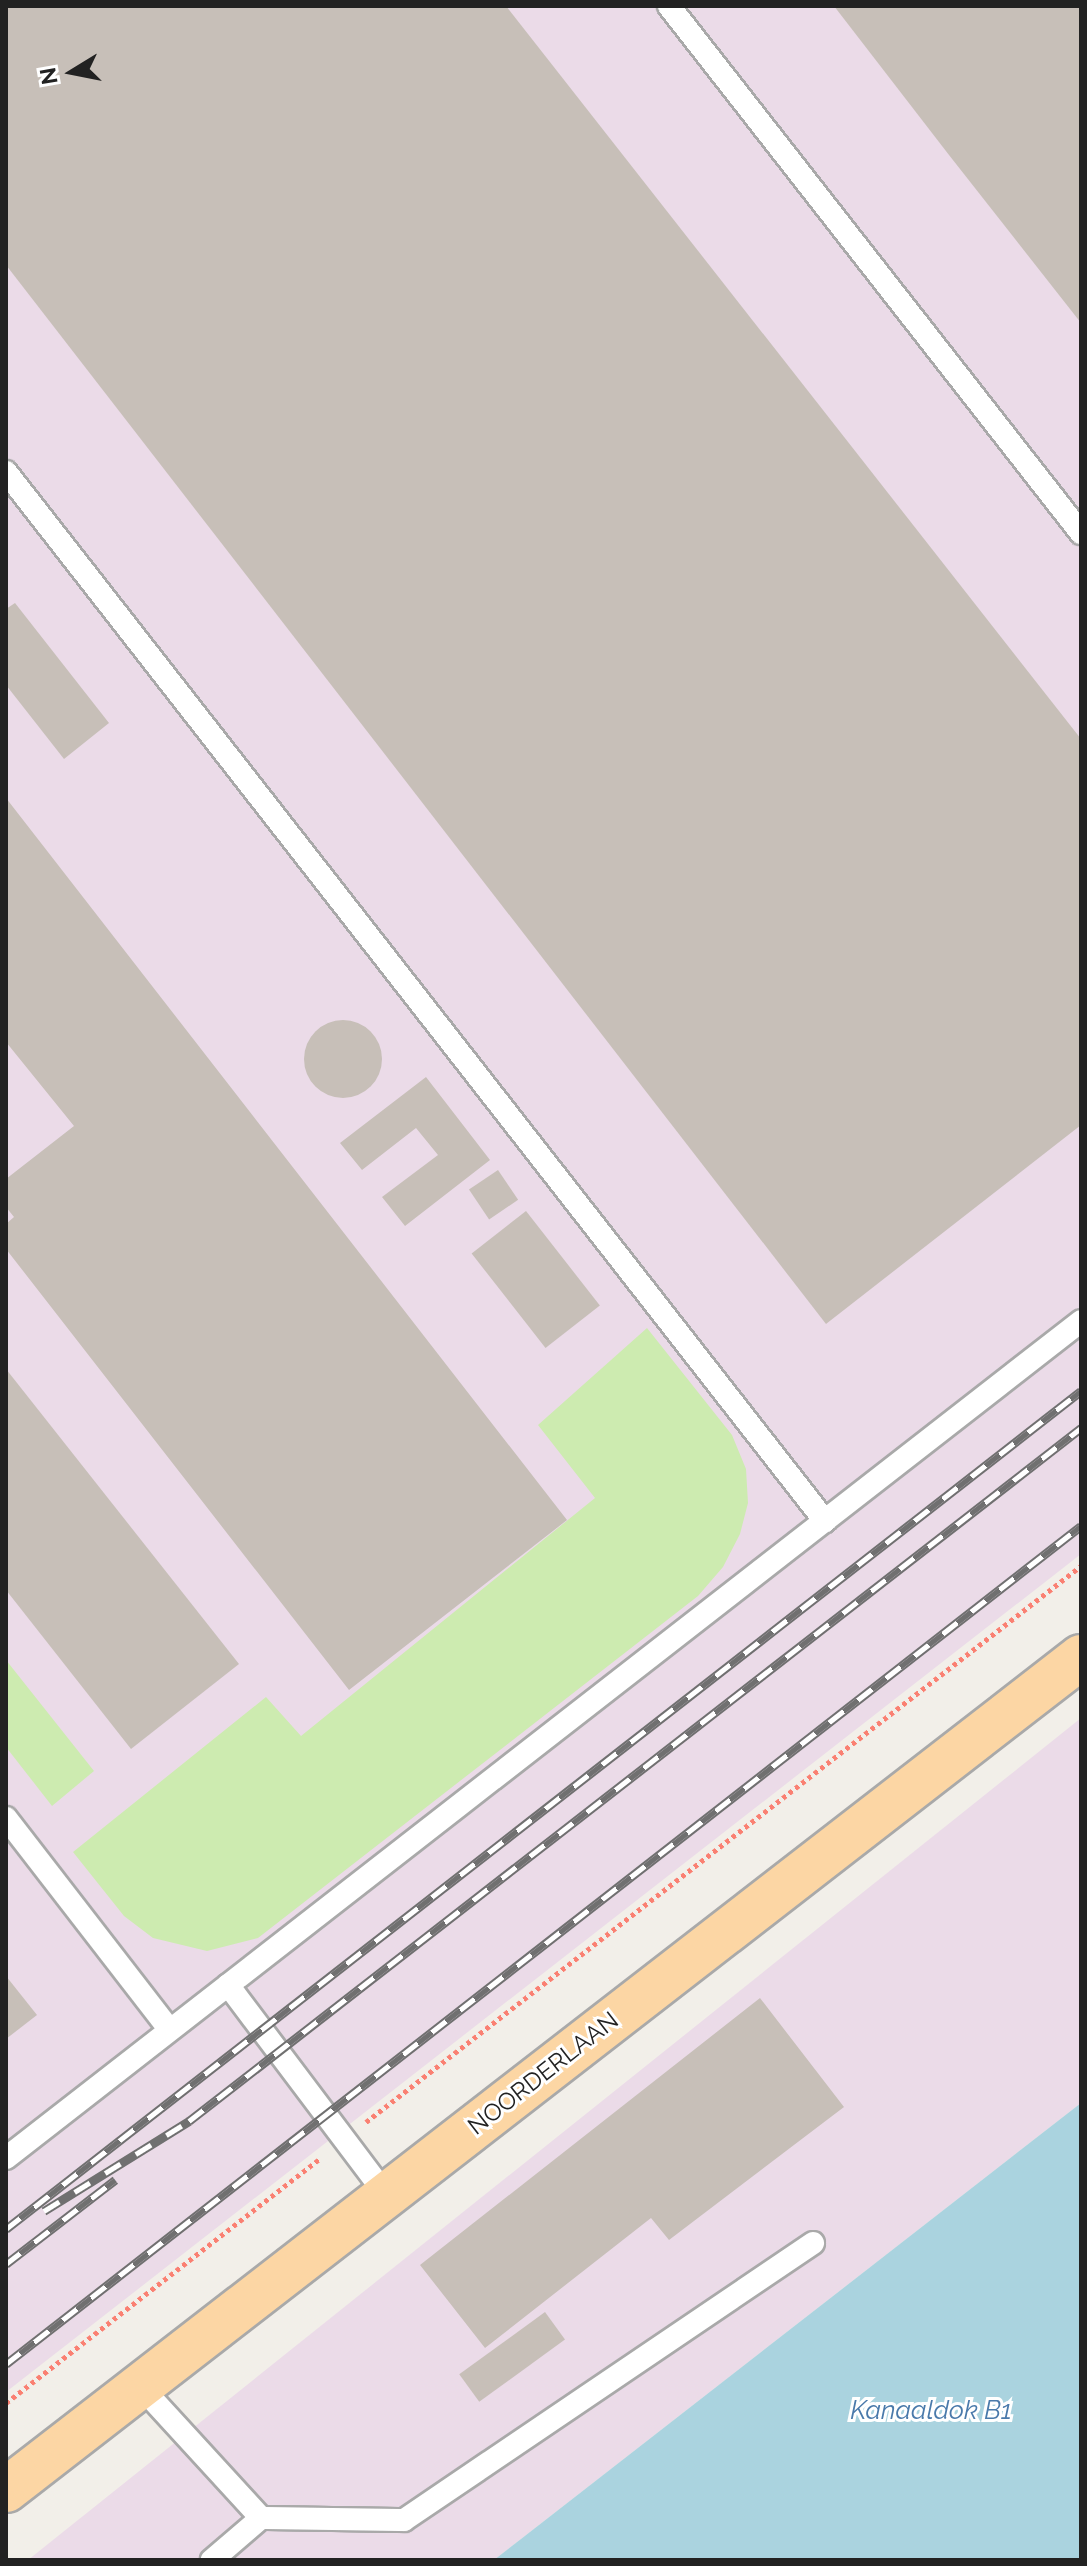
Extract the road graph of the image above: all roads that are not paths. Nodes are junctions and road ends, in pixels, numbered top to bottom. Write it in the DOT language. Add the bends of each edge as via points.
graph roads {
  1 [pos="669,6"];
  2 [pos="6,472"];
  3 [pos="1081,533"];
  4 [pos="1081,1321"];
  5 [pos="825,1521"];
  6 [pos="1081,1657"];
  7 [pos="6,1818"];
  8 [pos="228,1985"];
  9 [pos="169,2029"];
  10 [pos="6,2158"];
  11 [pos="387,2196"];
  12 [pos="813,2243"];
  13 [pos="142,2388"];
  14 [pos="6,2490"];
  15 [pos="261,2518"];
  16 [pos="212,2560"];
  1 -- 3 [label="lane"];
  2 -- 5 [label="lane"];
  4 -- 5 [label="lane"];
  5 -- 8 [label="lane"];
  6 -- 11 [label="main road, NOORDERLAAN"];
  7 -- 9 [label="lane"];
  8 -- 9 [label="lane"];
  8 -- 11 [label="lane"];
  9 -- 10 [label="lane"];
  11 -- 13 [label="main road, NOORDERLAAN"];
  12 -- 15 [label="lane" via="404,2520"];
  13 -- 14 [label="main road, NOORDERLAAN"];
  13 -- 15 [label="lane"];
  15 -- 16 [label="lane"];
}
